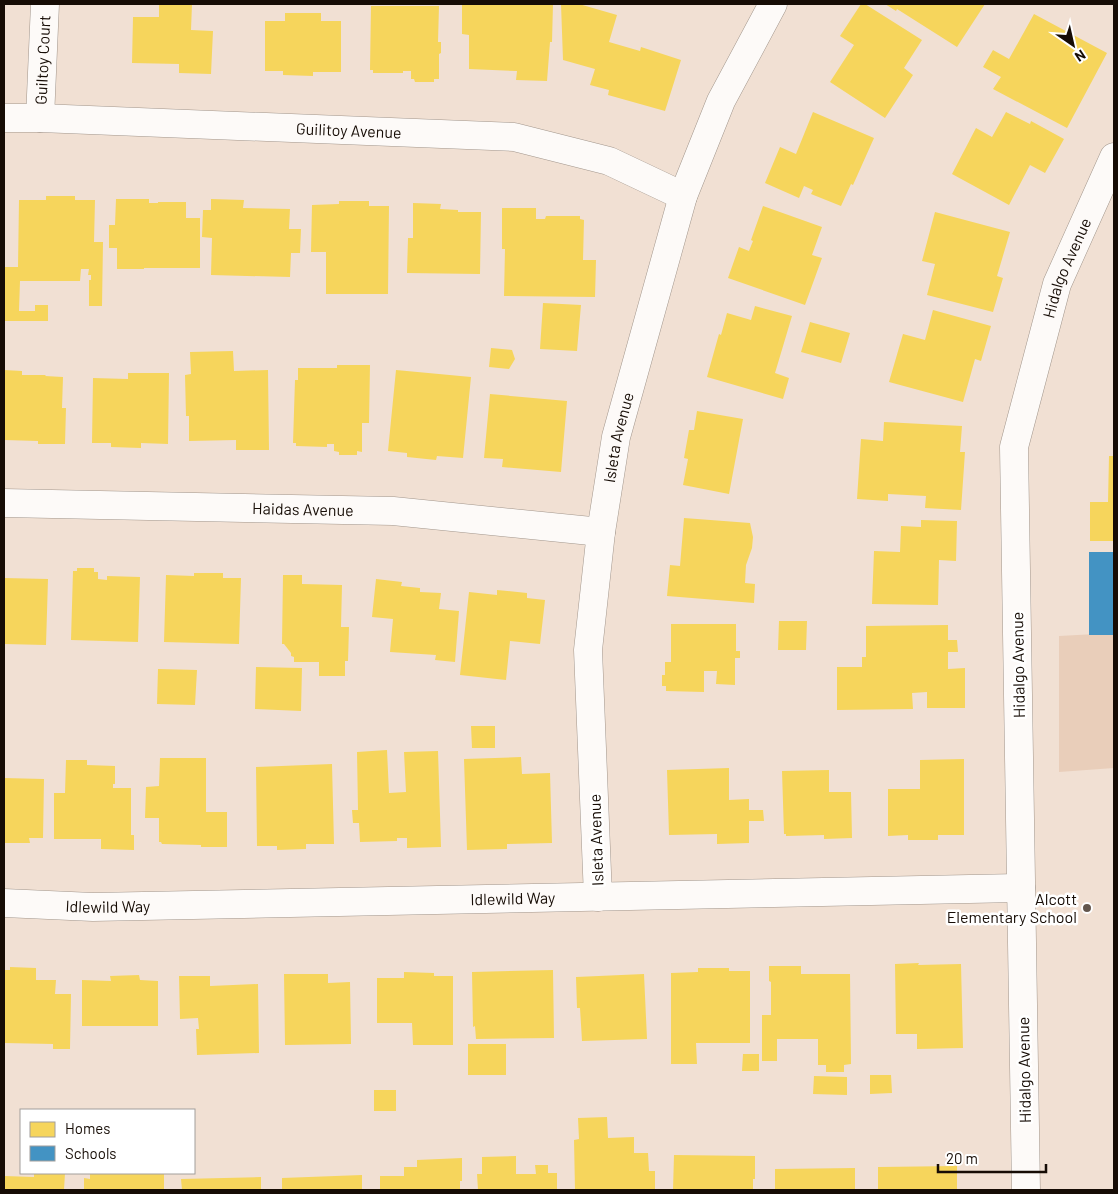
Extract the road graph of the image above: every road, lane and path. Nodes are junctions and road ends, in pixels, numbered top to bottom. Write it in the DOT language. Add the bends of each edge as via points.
graph roads {
  1 [pos="45,4"];
  2 [pos="773,4"];
  3 [pos="4,118"];
  4 [pos="40,118"];
  5 [pos="1114,157"];
  6 [pos="683,196"];
  7 [pos="4,503"];
  8 [pos="601,532"];
  9 [pos="1021,888"];
  10 [pos="598,897"];
  11 [pos="4,903"];
  12 [pos="1026,1190"];
  1 -- 4 [label="street, Guiltoy Court"];
  2 -- 6 [label="street, Isleta Avenue" via="721,101"];
  3 -- 4 [label="street, Guilitoy Avenue"];
  4 -- 6 [label="street, Guilitoy Avenue" via="514,137 608,160"];
  5 -- 9 [label="street, Hidalgo Avenue" via="1057,284 1014,447"];
  6 -- 8 [label="street, Isleta Avenue" via="616,437"];
  7 -- 8 [label="street, Haidas Avenue" via="393,511"];
  8 -- 10 [label="street, Isleta Avenue" via="588,650"];
  9 -- 10 [label="street, Idlewild Way"];
  9 -- 12 [label="street, Hidalgo Avenue"];
  10 -- 11 [label="street, Idlewild Way" via="93,907"];
}
